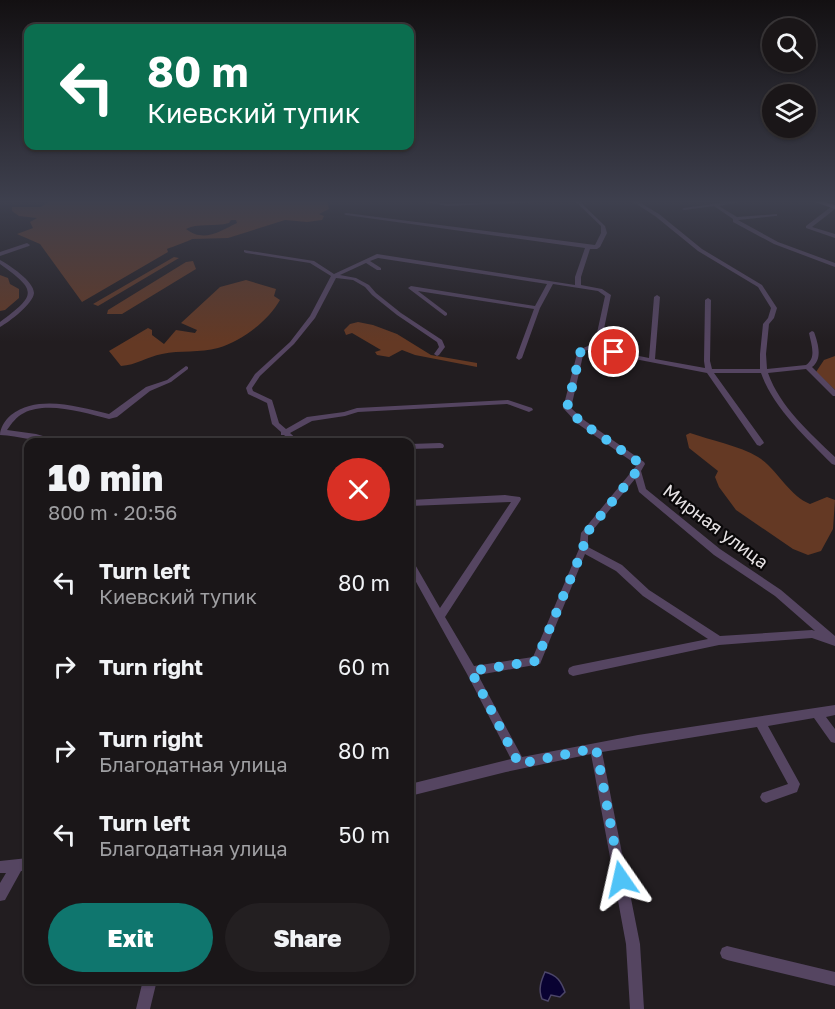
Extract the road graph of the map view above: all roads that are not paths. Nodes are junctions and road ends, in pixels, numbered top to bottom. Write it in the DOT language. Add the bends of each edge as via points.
graph roads {
  1 [pos="18,248"];
  2 [pos="588,248"];
  3 [pos="698,248"];
  4 [pos="790,248"];
  5 [pos="246,251"];
  6 [pos="0,254"];
  7 [pos="0,262"];
  8 [pos="368,262"];
  9 [pos="835,265"];
  10 [pos="379,269"];
  11 [pos="334,276"];
  12 [pos="550,282"];
  13 [pos="578,285"];
  14 [pos="657,297"];
  15 [pos="708,300"];
  16 [pos="537,308"];
  17 [pos="445,314"];
  18 [pos="0,325"];
  19 [pos="812,333"];
  20 [pos="597,348"];
  21 [pos="437,354"];
  22 [pos="519,358"];
  23 [pos="652,359"];
  24 [pos="808,367"];
  25 [pos="186,368"];
  26 [pos="709,371"];
  27 [pos="764,371"];
  28 [pos="835,394"];
  29 [pos="529,411"];
  30 [pos="1,433"];
  31 [pos="284,433"];
  32 [pos="40,438"];
  33 [pos="291,438"];
  34 [pos="760,443"];
  35 [pos="440,446"];
  36 [pos="414,447"];
  37 [pos="835,462"];
  38 [pos="637,471"];
  39 [pos="414,503"];
  40 [pos="583,549"];
  41 [pos="414,571"];
  42 [pos="440,617"];
  43 [pos="719,641"];
  44 [pos="835,642"];
  45 [pos="471,671"];
  46 [pos="573,671"];
  47 [pos="835,710"];
  48 [pos="817,713"];
  49 [pos="759,721"];
  50 [pos="835,738"];
  51 [pos="596,748"];
  52 [pos="516,764"];
  53 [pos="414,788"];
  54 [pos="766,797"];
  55 [pos="23,865"];
  56 [pos="0,867"];
  57 [pos="0,895"];
  58 [pos="727,953"];
  59 [pos="835,979"];
  60 [pos="149,984"];
  61 [pos="143,1009"];
  62 [pos="637,1009"];
  1 -- 6 [label="street"];
  2 -- 13 [label="street"];
  3 -- 27 [label="street" via="765,291 774,308 766,324"];
  4 -- 9 [label="street"];
  5 -- 11 [label="street" via="312,262"];
  7 -- 18 [label="street" via="28,282 32,291 29,301"];
  8 -- 10 [label="street"];
  8 -- 11 [label="street"];
  8 -- 12 [label="street" via="384,256"];
  11 -- 21 [label="street" via="367,286 399,314 440,341 442,347"];
  11 -- 31 [label="street" via="313,317 249,387 250,392 270,402 276,424"];
  12 -- 13 [label="street"];
  12 -- 16 [label="street"];
  13 -- 20 [label="street" via="608,295"];
  14 -- 23 [label="street"];
  15 -- 26 [label="street"];
  16 -- 17 [label="street" via="411,288"];
  16 -- 22 [label="street"];
  19 -- 24 [label="street" via="816,356"];
  20 -- 23 [label="street"];
  20 -- 38 [label="street, Мирная улица" via="581,350 567,408 641,464"];
  23 -- 26 [label="street"];
  24 -- 27 [label="street"];
  24 -- 28 [label="street"];
  25 -- 30 [label="street" via="110,417 32,405 11,417"];
  26 -- 27 [label="street"];
  26 -- 34 [label="street"];
  27 -- 37 [label="street" via="777,398"];
  29 -- 31 [label="street" via="508,402 357,410 310,418"];
  30 -- 32 [label="street"];
  31 -- 33 [label="street"];
  35 -- 36 [label="street"];
  38 -- 40 [label="street" via="585,535"];
  38 -- 44 [label="street, Мирная улица" via="642,490 670,515 778,593"];
  39 -- 42 [label="street" via="517,500"];
  40 -- 43 [label="street" via="620,568 646,593"];
  40 -- 45 [label="street" via="536,661"];
  41 -- 42 [label="street"];
  42 -- 45 [label="street"];
  43 -- 44 [label="street" via="812,634"];
  43 -- 46 [label="street"];
  45 -- 52 [label="street"];
  47 -- 48 [label="street"];
  48 -- 49 [label="street"];
  48 -- 50 [label="street"];
  49 -- 51 [label="street"];
  49 -- 54 [label="street" via="794,784"];
  51 -- 52 [label="street"];
  51 -- 62 [label="street" via="633,944"];
  52 -- 53 [label="street"];
  55 -- 56 [label="street"];
  55 -- 57 [label="street"];
  58 -- 59 [label="street"];
  60 -- 61 [label="street"];
}
